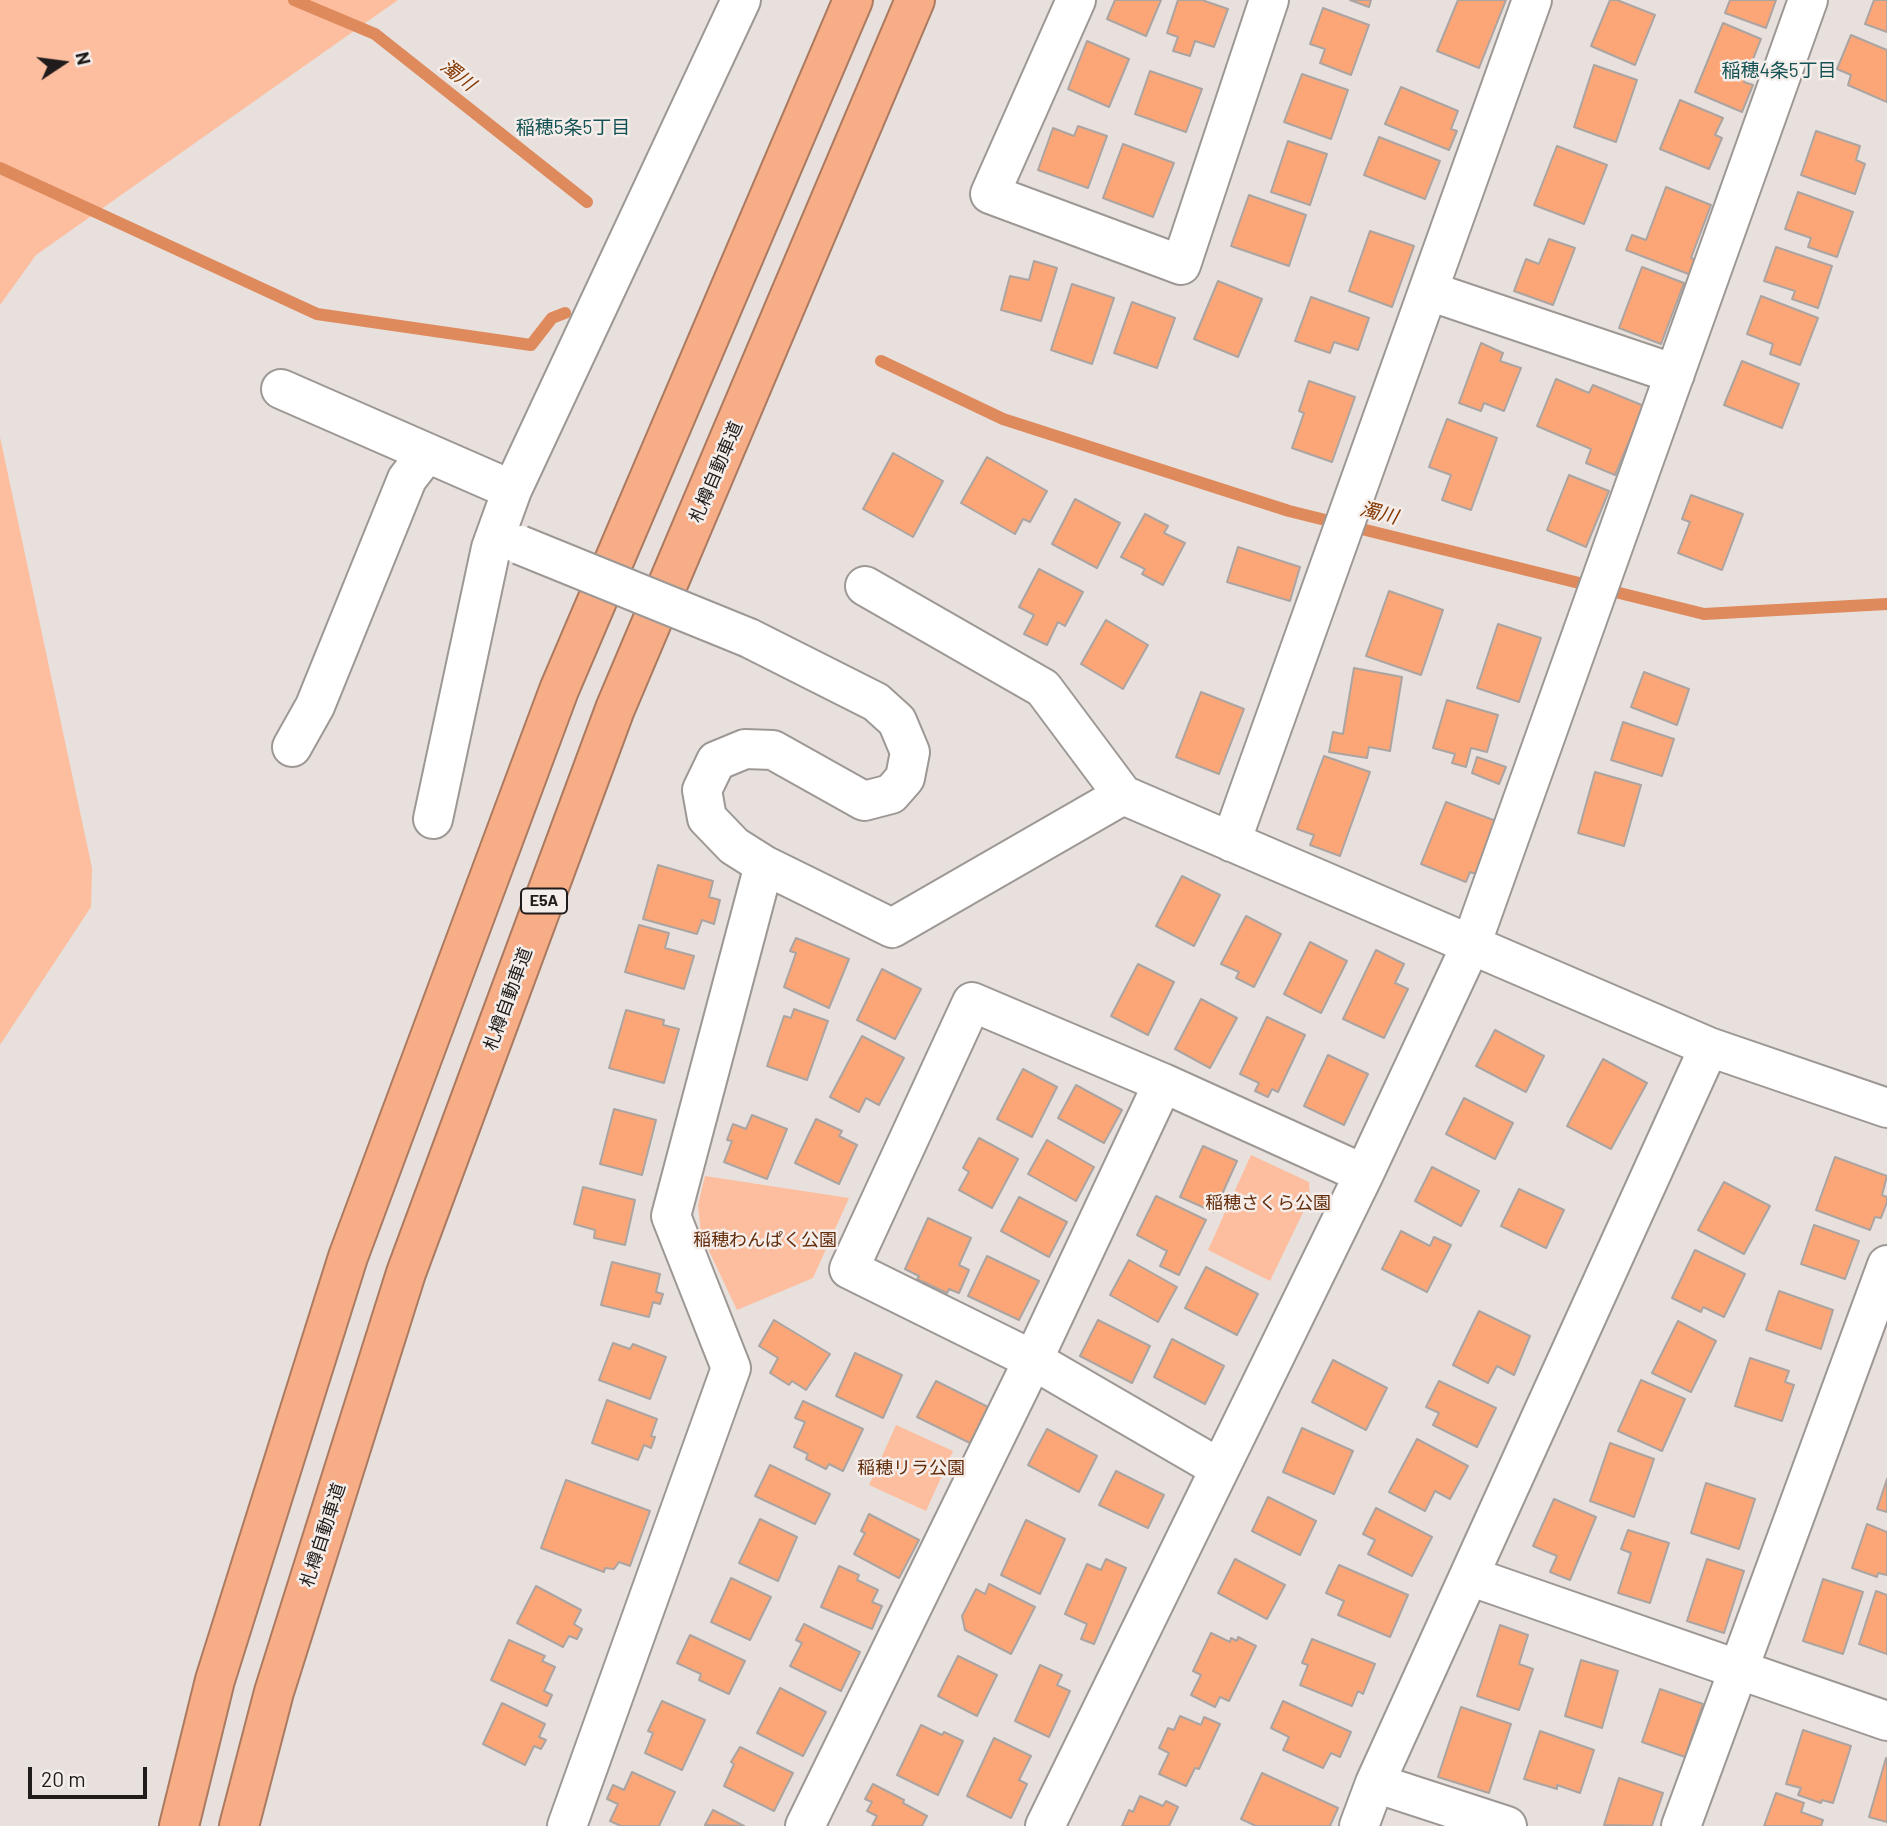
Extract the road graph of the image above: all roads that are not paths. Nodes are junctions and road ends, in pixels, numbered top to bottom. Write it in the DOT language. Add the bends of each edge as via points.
graph roads {
  1 [pos="741,0"];
  2 [pos="853,0"];
  3 [pos="915,0"];
  4 [pos="1076,0"];
  5 [pos="1269,0"];
  6 [pos="1532,0"];
  7 [pos="1808,0"];
  8 [pos="1429,291"];
  9 [pos="1675,374"];
  10 [pos="281,389"];
  11 [pos="427,453"];
  12 [pos="512,490"];
  13 [pos="508,538"];
  14 [pos="865,586"];
  15 [pos="292,747"];
  16 [pos="1123,795"];
  17 [pos="433,819"];
  18 [pos="1231,842"];
  19 [pos="764,864"];
  20 [pos="1471,945"];
  21 [pos="1709,1047"];
  22 [pos="1163,1083"];
  23 [pos="1887,1108"];
  24 [pos="1364,1174"];
  25 [pos="1887,1265"];
  26 [pos="1033,1360"];
  27 [pos="1219,1468"];
  28 [pos="1469,1576"];
  29 [pos="1740,1671"];
  30 [pos="1887,1721"];
  31 [pos="1375,1783"];
  32 [pos="179,1826"];
  33 [pos="239,1826"];
  34 [pos="567,1826"];
  35 [pos="805,1826"];
  36 [pos="1045,1826"];
  37 [pos="1359,1826"];
  38 [pos="1507,1826"];
  39 [pos="1681,1826"];
  1 -- 12 [label="street"];
  2 -- 32 [label="highway" via="559,690 353,1244 215,1680"];
  3 -- 33 [label="highway, 札樽自動車道 / E5A" via="615,709 406,1273 274,1692"];
  4 -- 5 [label="street" via="990,194 1181,265"];
  6 -- 8 [label="street"];
  7 -- 9 [label="street"];
  8 -- 9 [label="street"];
  8 -- 18 [label="street"];
  9 -- 20 [label="street"];
  10 -- 11 [label="street"];
  11 -- 12 [label="street"];
  11 -- 15 [label="street" via="407,479 315,706"];
  12 -- 13 [label="street"];
  13 -- 17 [label="street" via="491,548"];
  13 -- 19 [label="street, bridge" via="749,638 876,702 897,721 910,752 905,778 891,794 864,801 773,750 745,749 716,761 702,790 707,818 734,846"];
  14 -- 16 [label="street" via="1043,688"];
  16 -- 18 [label="street"];
  16 -- 19 [label="street" via="892,928"];
  18 -- 20 [label="street"];
  19 -- 34 [label="street" via="671,1216 731,1368"];
  20 -- 21 [label="street"];
  20 -- 24 [label="street"];
  21 -- 23 [label="street"];
  21 -- 28 [label="street"];
  22 -- 24 [label="street"];
  22 -- 26 [label="street"];
  22 -- 26 [label="street" via="972,1002 849,1269"];
  24 -- 27 [label="street"];
  25 -- 29 [label="street"];
  26 -- 27 [label="street"];
  26 -- 35 [label="street"];
  27 -- 36 [label="street"];
  28 -- 29 [label="street"];
  28 -- 31 [label="street"];
  29 -- 30 [label="street"];
  29 -- 39 [label="street"];
  31 -- 37 [label="street"];
  31 -- 38 [label="street"];
}
